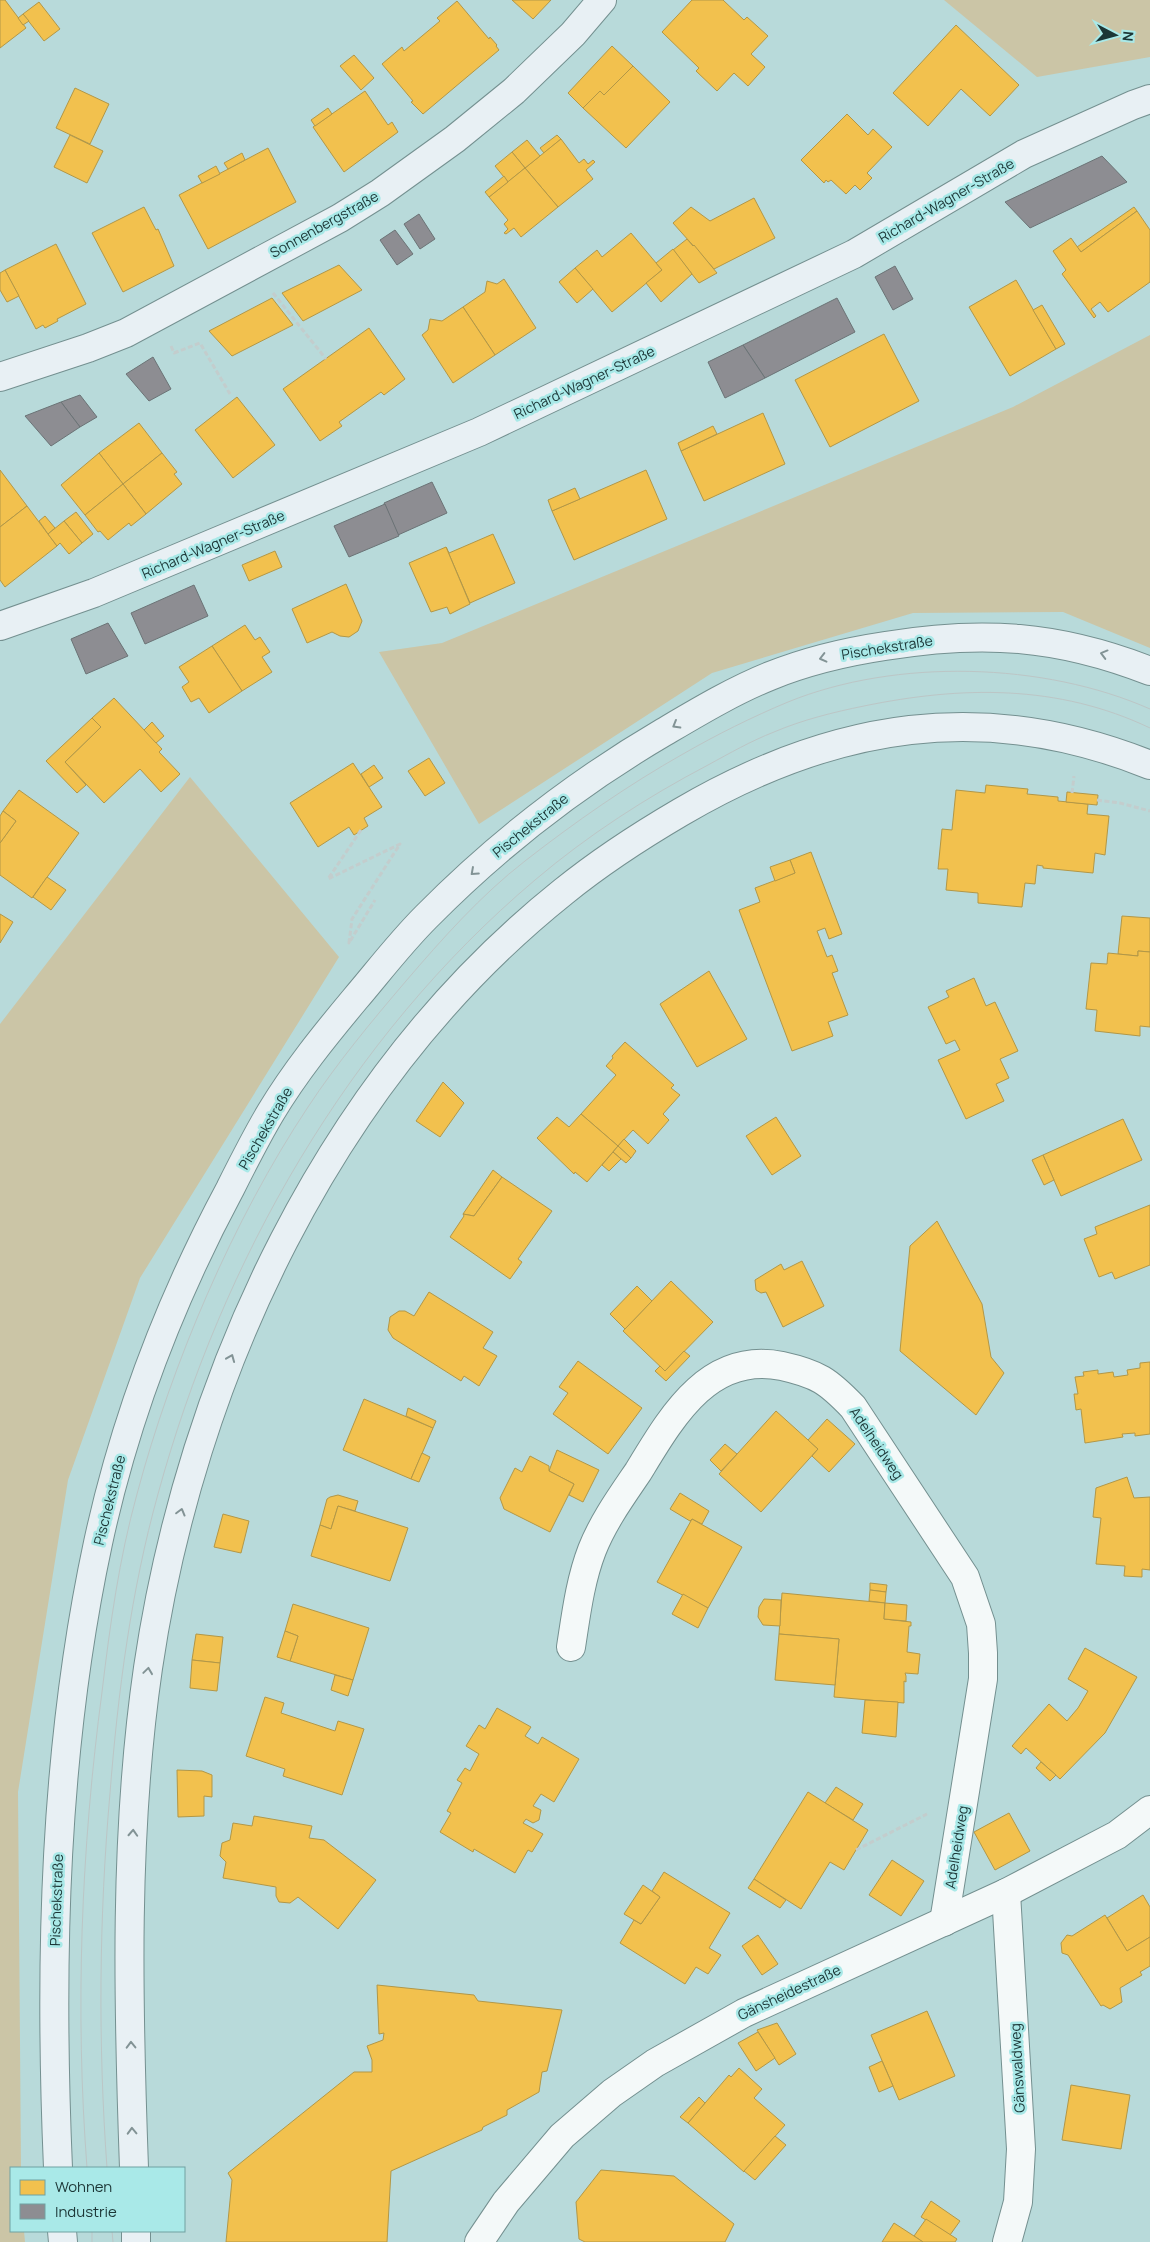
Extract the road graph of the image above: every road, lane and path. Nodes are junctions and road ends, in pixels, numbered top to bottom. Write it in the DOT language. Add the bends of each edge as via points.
graph roads {
  1 [pos="602,0"];
  2 [pos="1150,100"];
  3 [pos="250,265"];
  4 [pos="174,353"];
  5 [pos="326,359"];
  6 [pos="0,377"];
  7 [pos="230,394"];
  8 [pos="0,626"];
  9 [pos="1150,671"];
  10 [pos="1150,765"];
  11 [pos="1074,770"];
  12 [pos="1072,793"];
  13 [pos="1097,800"];
  14 [pos="1150,811"];
  15 [pos="361,830"];
  16 [pos="375,900"];
  17 [pos="571,1647"];
  18 [pos="963,1796"];
  19 [pos="1150,1810"];
  20 [pos="856,1850"];
  21 [pos="1006,1893"];
  22 [pos="944,1922"];
  23 [pos="58,2167"];
  24 [pos="134,2167"];
  25 [pos="479,2242"];
  26 [pos="1007,2242"];
  1 -- 3 [label="main road, Sonnenbergstraße" via="573,34 514,91 455,139 340,218"];
  2 -- 8 [label="main road, Richard-Wagner-Straße" via="1024,154 854,254 479,432 94,593"];
  3 -- 5 [label="path"];
  3 -- 6 [label="main road, Sonnenbergstraße" via="126,333"];
  4 -- 7 [label="path" via="200,343"];
  9 -- 23 [label="main road, Pischekstraße, one-way" via="1072,645 1023,638 973,636 852,651 814,660 767,677 710,705 594,775 531,823 423,920 304,1063 266,1121 200,1246 162,1330 136,1399 98,1541 70,1714 59,1838 54,1954"];
  24 -- 10 [label="main road, one-way" via="130,1977 134,1821 148,1670 168,1560 206,1427 254,1303 310,1190 364,1108 434,1017 521,928 561,893 651,830 715,792 759,771 806,752 888,731 968,727 1024,730 1073,739 1111,749"];
  11 -- 12 [label="path"];
  13 -- 14 [label="path"];
  15 -- 16 [label="path" via="328,879 400,844 352,919 349,943"];
  17 -- 18 [label="street, Adelheidweg" via="581,1587 592,1551 605,1523 684,1403 709,1382 736,1366 765,1363 815,1374 853,1406 965,1577 975,1602 981,1624 983,1679"];
  18 -- 20 [label="path"];
  18 -- 22 [label="street, Adelheidweg"];
  19 -- 21 [label="street, Gänsheidestraße" via="1117,1835"];
  21 -- 22 [label="street, Gänsheidestraße"];
  21 -- 26 [label="street, Gänswaldweg" via="1021,2149 1018,2202"];
  22 -- 25 [label="street, Gänsheidestraße" via="744,2013 655,2063 612,2093 562,2136 506,2202"];
}
